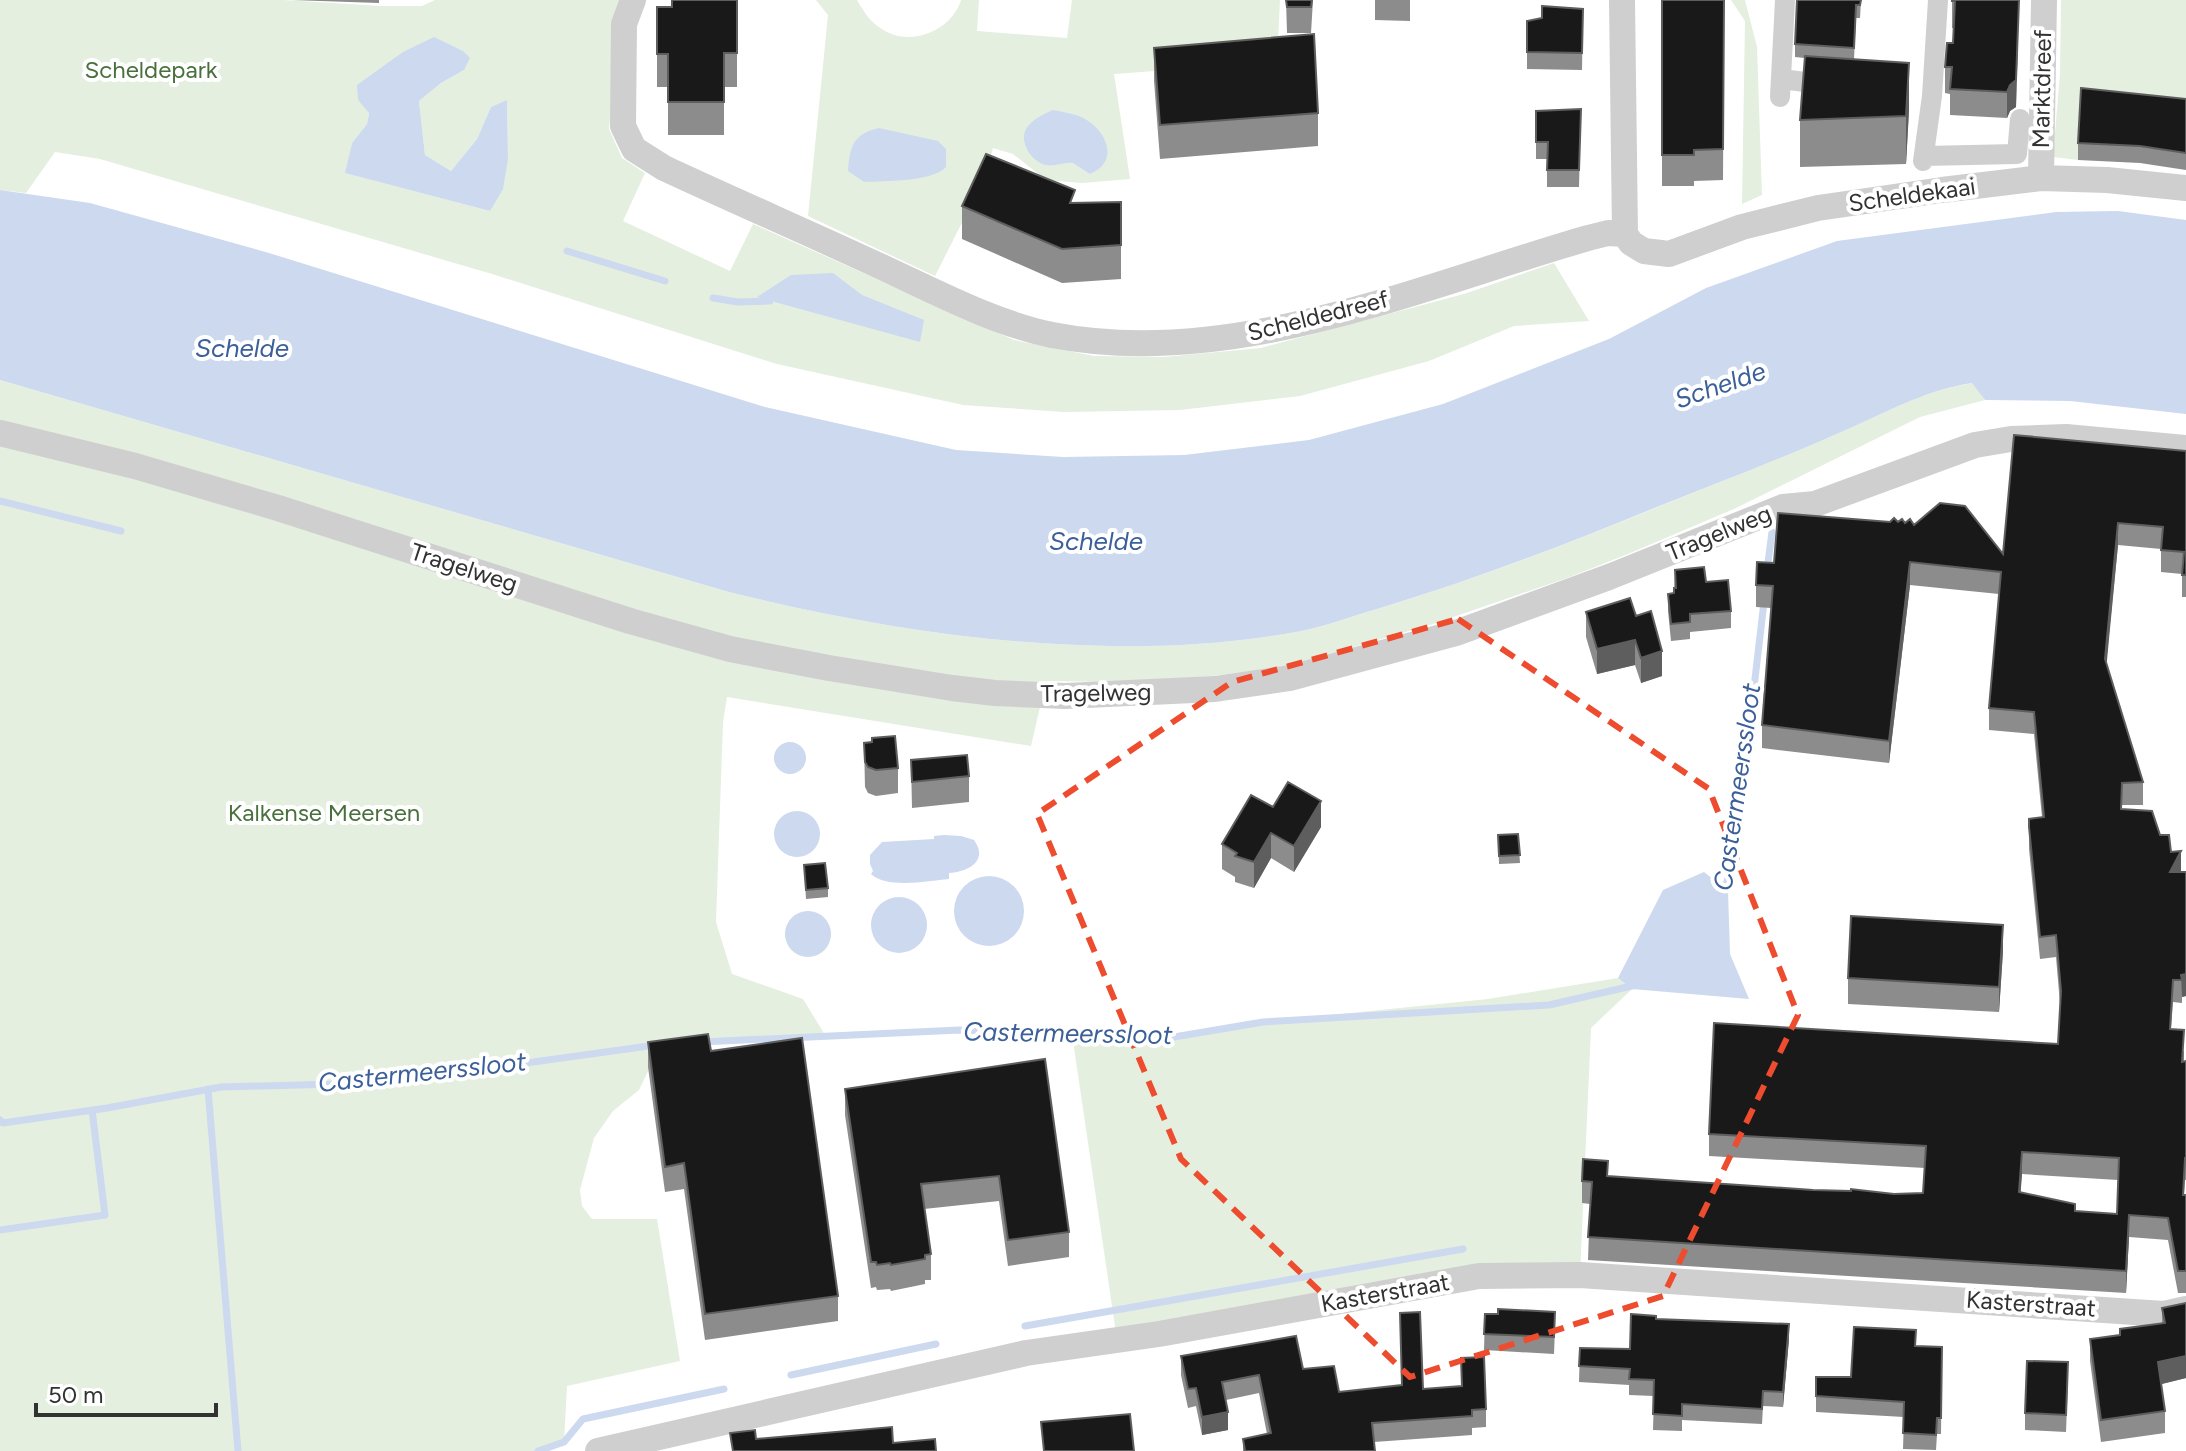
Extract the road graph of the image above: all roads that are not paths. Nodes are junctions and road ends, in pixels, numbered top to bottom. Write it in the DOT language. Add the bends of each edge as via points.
graph roads {
  1 [pos="633,0"];
  2 [pos="1622,0"];
  3 [pos="1785,0"];
  4 [pos="1791,0"];
  5 [pos="1938,0"];
  6 [pos="2044,0"];
  7 [pos="1783,86"];
  8 [pos="1853,88"];
  9 [pos="2020,119"];
  10 [pos="2041,178"];
  11 [pos="2186,188"];
  12 [pos="1635,242"];
  13 [pos="0,433"];
  14 [pos="2186,448"];
  15 [pos="2186,1309"];
  16 [pos="598,1451"];
  1 -- 12 [label="street, Scheldedreef" via="624,24 623,126 634,149 664,168 1028,329 1095,341 1164,343 1258,334 1460,280 1608,233"];
  2 -- 12 [label="street"];
  3 -- 7 [label="street"];
  4 -- 7 [label="street"];
  5 -- 9 [label="street" via="1924,96 1924,158 2017,154"];
  6 -- 10 [label="street, Marktdreef"];
  7 -- 8 [label="street"];
  10 -- 11 [label="street, Scheldekaai"];
  10 -- 12 [label="street, Scheldekaai" via="1818,208 1742,227 1669,254"];
  13 -- 14 [label="street, Tragelweg" via="206,487 730,649 952,688 1065,696 1230,687 1290,678 1430,640 1609,577 1783,507 1815,504 1975,445 2066,437"];
  15 -- 16 [label="street, Kasterstraat" via="2164,1314 1580,1275 1479,1276 1026,1353"];
}
